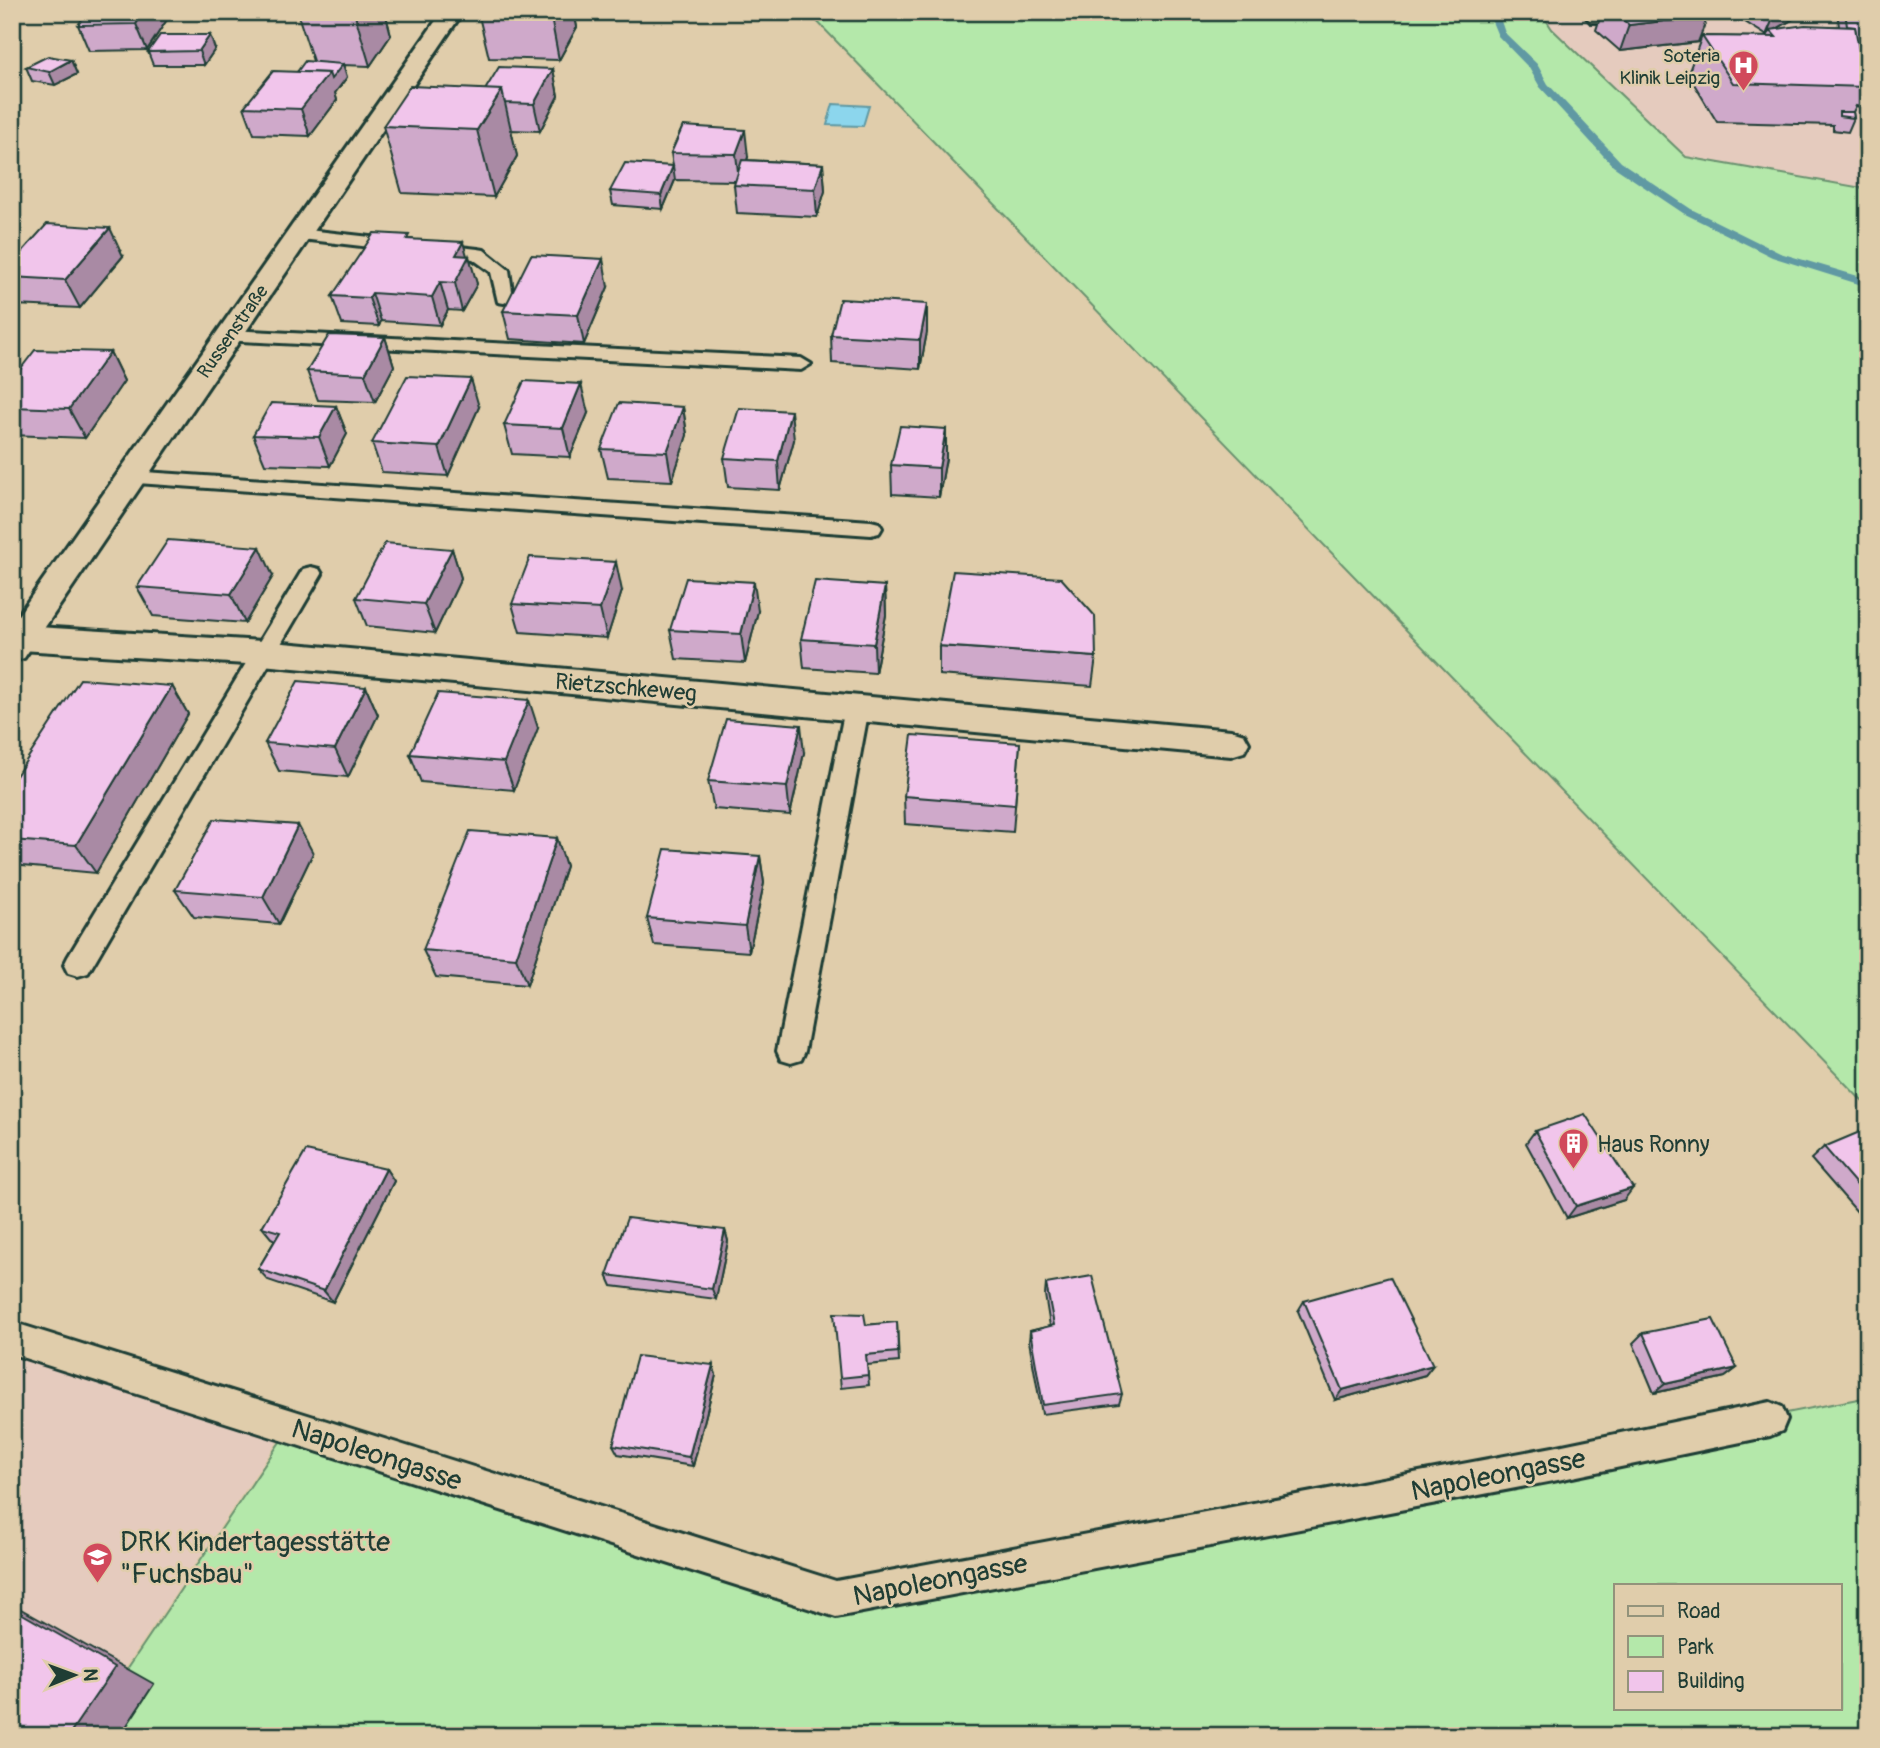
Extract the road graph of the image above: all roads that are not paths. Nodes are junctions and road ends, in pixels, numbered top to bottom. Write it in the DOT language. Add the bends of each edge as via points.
graph roads {
  1 [pos="453,12"];
  2 [pos="299,234"];
  3 [pos="504,298"];
  4 [pos="229,336"];
  5 [pos="802,363"];
  6 [pos="130,477"];
  7 [pos="871,528"];
  8 [pos="311,574"];
  9 [pos="17,644"];
  10 [pos="262,653"];
  11 [pos="857,708"];
  12 [pos="1231,743"];
  13 [pos="78,965"];
  14 [pos="791,1051"];
  15 [pos="12,1338"];
  16 [pos="1770,1419"];
  1 -- 2 [label="street, Russenstraße"];
  2 -- 3 [label="lane" via="478,254 500,270"];
  2 -- 4 [label="street, Russenstraße"];
  4 -- 5 [label="lane"];
  4 -- 6 [label="street, Russenstraße"];
  6 -- 7 [label="lane"];
  6 -- 9 [label="street, Russenstraße"];
  8 -- 10 [label="lane"];
  9 -- 10 [label="street, Rietzschkeweg"];
  10 -- 11 [label="street, Rietzschkeweg"];
  10 -- 13 [label="lane"];
  11 -- 12 [label="street, Rietzschkeweg"];
  11 -- 14 [label="lane"];
  15 -- 16 [label="lane, Napoleongasse" via="836,1599"];
}
